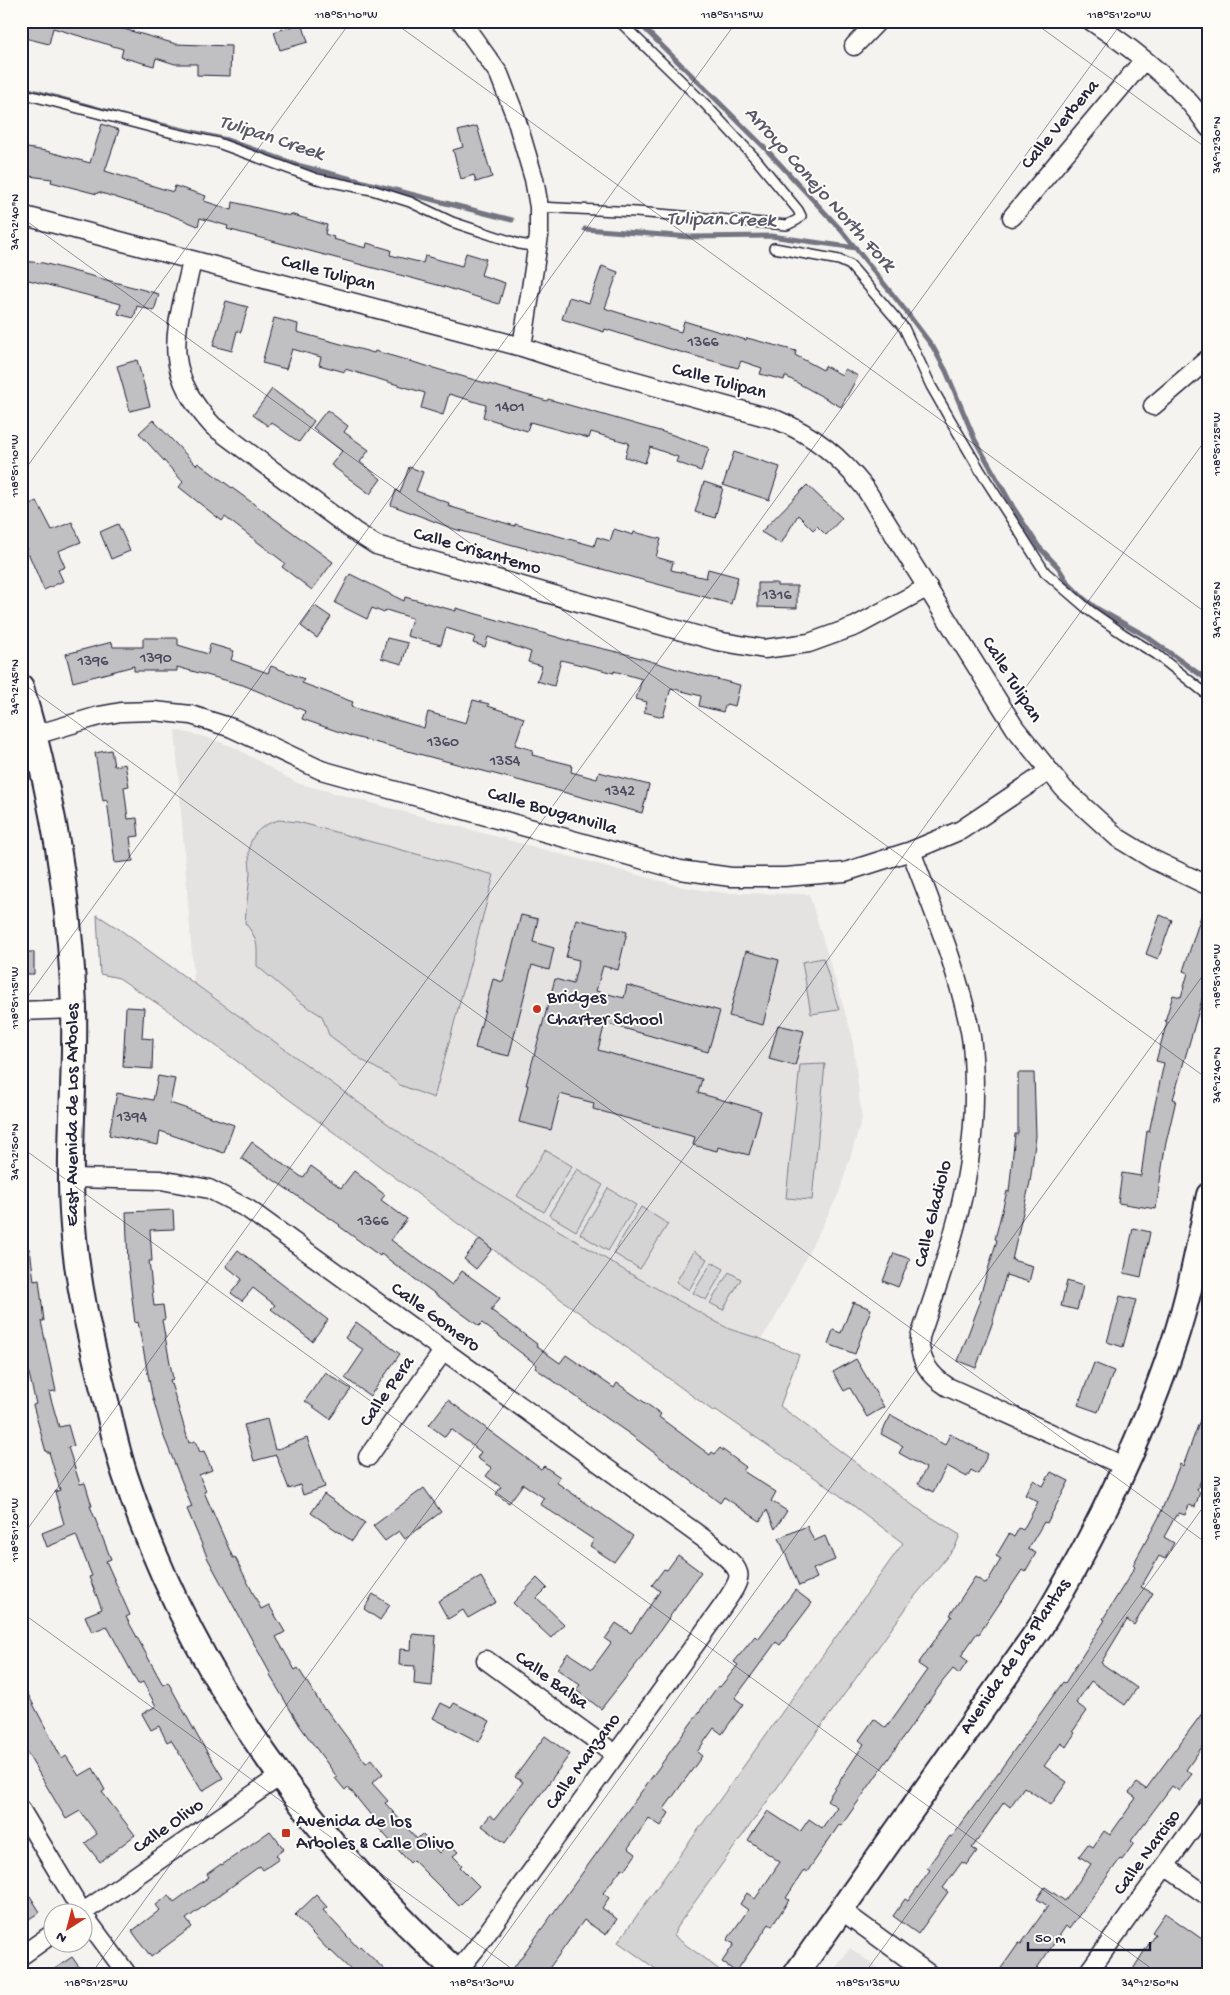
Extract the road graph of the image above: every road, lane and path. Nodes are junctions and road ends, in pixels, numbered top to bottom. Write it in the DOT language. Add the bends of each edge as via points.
graph roads {
  1 [pos="461,21"];
  2 [pos="619,21"];
  3 [pos="878,21"];
  4 [pos="1091,21"];
  5 [pos="854,46"];
  6 [pos="1143,61"];
  7 [pos="21,92"];
  8 [pos="1209,128"];
  9 [pos="539,207"];
  10 [pos="21,215"];
  11 [pos="1012,217"];
  12 [pos="538,247"];
  13 [pos="774,248"];
  14 [pos="192,261"];
  15 [pos="522,347"];
  16 [pos="1209,358"];
  17 [pos="1154,406"];
  18 [pos="928,587"];
  19 [pos="21,687"];
  20 [pos="1209,696"];
  21 [pos="35,735"];
  22 [pos="1049,771"];
  23 [pos="911,851"];
  24 [pos="1209,886"];
  25 [pos="74,1010"];
  26 [pos="21,1011"];
  27 [pos="71,1178"];
  28 [pos="1209,1194"];
  29 [pos="444,1350"];
  30 [pos="368,1458"];
  31 [pos="1126,1466"];
  32 [pos="738,1573"];
  33 [pos="486,1660"];
  34 [pos="615,1754"];
  35 [pos="280,1776"];
  36 [pos="1209,1805"];
  37 [pos="21,1810"];
  38 [pos="1165,1866"];
  39 [pos="1209,1897"];
  40 [pos="75,1902"];
  41 [pos="92,1906"];
  42 [pos="841,1910"];
  43 [pos="92,1927"];
  44 [pos="42,1941"];
  45 [pos="21,1956"];
  46 [pos="458,1973"];
  47 [pos="127,1974"];
  48 [pos="796,1974"];
  49 [pos="928,1974"];
  50 [pos="1087,1974"];
  1 -- 9 [label="street" via="498,74 507,93 534,179"];
  2 -- 9 [label="lane" via="705,104 755,158 801,216 787,225"];
  3 -- 5 [label="street"];
  4 -- 6 [label="street"];
  6 -- 8 [label="street" via="1186,98"];
  6 -- 11 [label="street, Calle Verbena"];
  7 -- 12 [label="lane" via="218,143 317,179 372,190 410,202 452,222"];
  9 -- 12 [label="street"];
  10 -- 14 [label="street, Calle Tulipan"];
  12 -- 15 [label="street"];
  13 -- 20 [label="lane" via="850,265 904,328 931,386 961,438 1045,572 1090,611 1156,654"];
  14 -- 15 [label="street, Calle Tulipan"];
  14 -- 18 [label="street, Calle Crisantemo" via="175,339 177,366 198,409 213,426 376,545 717,641 764,649 809,643 856,626"];
  15 -- 18 [label="street, Calle Tulipan" via="777,420 807,434 848,467 865,488"];
  16 -- 17 [label="street"];
  18 -- 22 [label="street, Calle Tulipan" via="1015,728"];
  19 -- 21 [label="main road, East Avenida de Los Arboles"];
  21 -- 23 [label="street, Calle Bouganvilla" via="121,712 191,715 232,728 321,770 680,870 731,877 845,872"];
  21 -- 25 [label="main road, East Avenida de Los Arboles" via="63,876"];
  22 -- 23 [label="street, Calle Bouganvilla" via="961,830"];
  22 -- 24 [label="street, Calle Tulipan" via="1118,838 1154,860"];
  23 -- 31 [label="street, Calle Gladiolo" via="949,952 967,1016 974,1079 972,1146 964,1194 920,1337 922,1360 937,1380 948,1387"];
  25 -- 26 [label="street"];
  25 -- 27 [label="main road, East Avenida de Los Arboles"];
  27 -- 29 [label="street, Calle Gomero" via="161,1180 209,1189 248,1209"];
  27 -- 35 [label="main road, East Avenida de Los Arboles" via="82,1299 124,1472 148,1540 188,1627 214,1677"];
  28 -- 31 [label="main road, Avenida de Las Plantas" via="1197,1256 1174,1342"];
  29 -- 30 [label="street, Calle Pera"];
  29 -- 32 [label="street, Calle Gomero" via="714,1546"];
  31 -- 42 [label="main road, Avenida de Las Plantas" via="1075,1569 1041,1626"];
  32 -- 34 [label="street, Calle Manzano" via="738,1581 722,1608"];
  33 -- 34 [label="street, Calle Balsa"];
  34 -- 46 [label="street, Calle Manzano"];
  35 -- 41 [label="street, Calle Olivo"];
  35 -- 46 [label="main road, East Avenida de Los Arboles" via="389,1906"];
  36 -- 38 [label="street, Calle Narciso"];
  37 -- 40 [label="street"];
  38 -- 39 [label="street"];
  38 -- 50 [label="street, Calle Narciso"];
  42 -- 48 [label="main road, Avenida de Las Plantas"];
  42 -- 49 [label="street"];
  43 -- 47 [label="street"];
  44 -- 45 [label="street"];
}
